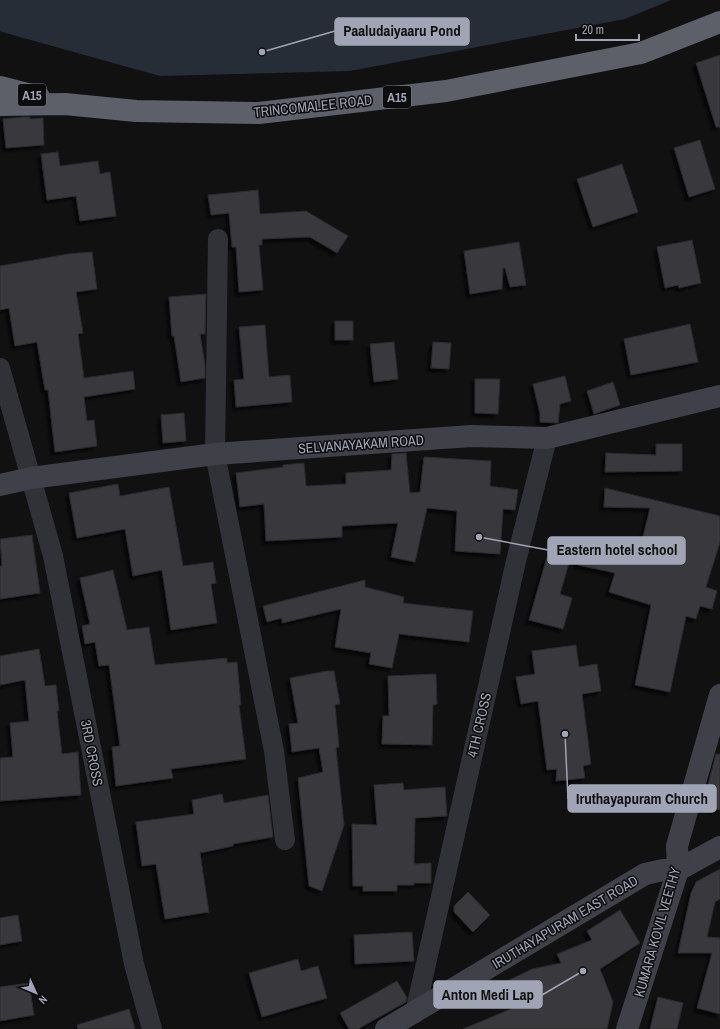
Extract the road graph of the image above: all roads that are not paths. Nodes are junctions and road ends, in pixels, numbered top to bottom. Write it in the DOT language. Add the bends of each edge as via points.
graph roads {
  1 [pos="720,22"];
  2 [pos="0,86"];
  3 [pos="65,104"];
  4 [pos="0,105"];
  5 [pos="218,239"];
  6 [pos="0,368"];
  7 [pos="720,396"];
  8 [pos="547,438"];
  9 [pos="215,454"];
  10 [pos="31,478"];
  11 [pos="0,485"];
  12 [pos="720,695"];
  13 [pos="284,840"];
  14 [pos="720,847"];
  15 [pos="670,870"];
  16 [pos="415,1013"];
  17 [pos="152,1029"];
  18 [pos="386,1029"];
  19 [pos="627,1029"];
  1 -- 3 [label="highway, TRINCOMALEE ROAD / A15" via="641,53 446,91 259,113 136,111"];
  2 -- 3 [label="highway, TRINCOMALEE ROAD / A15"];
  3 -- 4 [label="highway, TRINCOMALEE ROAD / A15"];
  5 -- 9 [label="street"];
  6 -- 10 [label="street, 3RD CROSS"];
  7 -- 8 [label="street, SELVANAYAKAM ROAD"];
  8 -- 9 [label="street, SELVANAYAKAM ROAD" via="471,436"];
  8 -- 16 [label="street, 4TH CROSS" via="514,568"];
  9 -- 10 [label="street, SELVANAYAKAM ROAD"];
  9 -- 13 [label="street" via="274,751"];
  10 -- 11 [label="street, SELVANAYAKAM ROAD"];
  10 -- 17 [label="street, 3RD CROSS" via="53,556 134,964"];
  12 -- 15 [label="street, KUMARA KOVIL VEETHY"];
  14 -- 15 [label="street, IRUTHAYAPURAM EAST ROAD"];
  15 -- 16 [label="street, IRUTHAYAPURAM EAST ROAD" via="645,874"];
  15 -- 19 [label="street, KUMARA KOVIL VEETHY"];
  16 -- 18 [label="street, IRUTHAYAPURAM EAST ROAD"];
}
